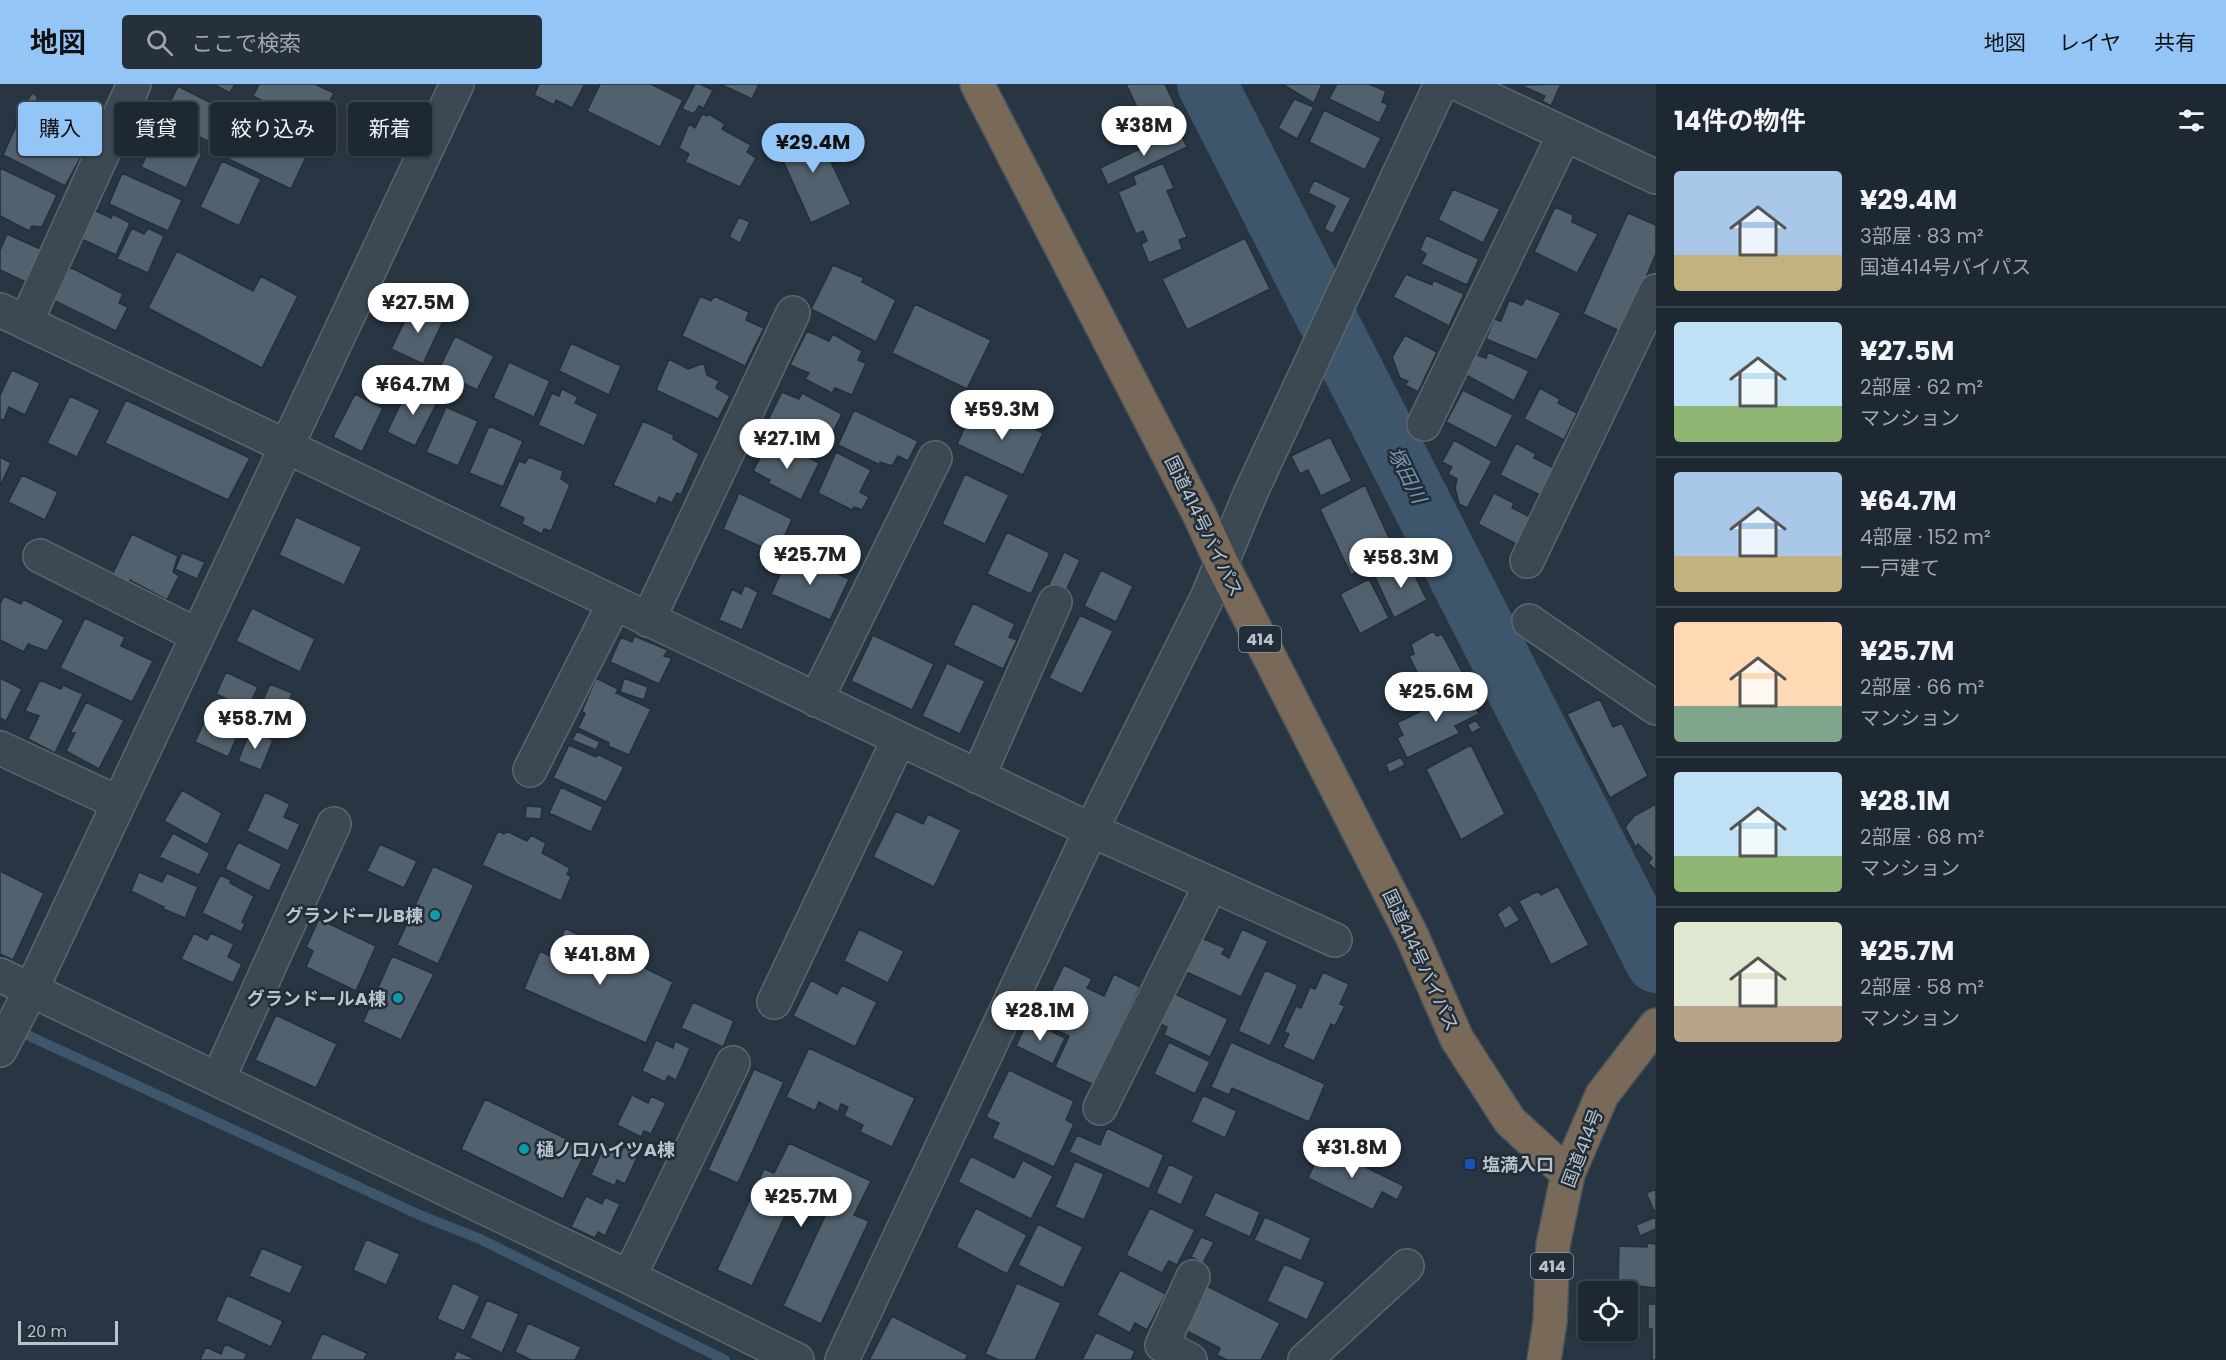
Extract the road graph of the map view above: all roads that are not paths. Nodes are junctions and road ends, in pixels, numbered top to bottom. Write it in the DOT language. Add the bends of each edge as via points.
graph roads {
  1 [pos="134,84"];
  2 [pos="457,84"];
  3 [pos="977,84"];
  4 [pos="1441,84"];
  5 [pos="1458,84"];
  6 [pos="1564,135"];
  7 [pos="1656,177"];
  8 [pos="1656,291"];
  9 [pos="793,313"];
  10 [pos="13,316"];
  11 [pos="1424,424"];
  12 [pos="285,446"];
  13 [pos="936,458"];
  14 [pos="40,556"];
  15 [pos="1527,561"];
  16 [pos="1222,564"];
  17 [pos="1055,602"];
  18 [pos="614,604"];
  19 [pos="648,620"];
  20 [pos="1529,621"];
  21 [pos="197,635"];
  22 [pos="816,700"];
  23 [pos="1656,708"];
  24 [pos="899,739"];
  25 [pos="0,748"];
  26 [pos="530,770"];
  27 [pos="978,777"];
  28 [pos="118,803"];
  29 [pos="334,824"];
  30 [pos="1091,830"];
  31 [pos="1211,884"];
  32 [pos="1335,940"];
  33 [pos="0,975"];
  34 [pos="26,999"];
  35 [pos="774,1002"];
  36 [pos="1656,1025"];
  37 [pos="0,1050"];
  38 [pos="733,1063"];
  39 [pos="218,1079"];
  40 [pos="1100,1108"];
  41 [pos="1568,1174"];
  42 [pos="1407,1266"];
  43 [pos="629,1277"];
  44 [pos="1193,1277"];
  45 [pos="797,1360"];
  46 [pos="842,1360"];
  47 [pos="1190,1360"];
  48 [pos="1305,1360"];
  49 [pos="1544,1360"];
  1 -- 10 [label="street"];
  2 -- 12 [label="street"];
  3 -- 16 [label="highway, 国道414号バイパス / 414"];
  4 -- 16 [label="street" via="1251,492"];
  5 -- 6 [label="street"];
  6 -- 7 [label="street"];
  6 -- 11 [label="street"];
  8 -- 15 [label="street"];
  9 -- 19 [label="street"];
  10 -- 12 [label="street"];
  12 -- 18 [label="street"];
  12 -- 21 [label="street"];
  13 -- 22 [label="street"];
  14 -- 21 [label="street"];
  16 -- 30 [label="street"];
  16 -- 41 [label="highway, 国道414号バイパス / 414" via="1412,936 1457,1039 1510,1121"];
  17 -- 27 [label="street"];
  18 -- 19 [label="street"];
  18 -- 26 [label="street"];
  19 -- 22 [label="street"];
  20 -- 23 [label="street"];
  21 -- 28 [label="street"];
  22 -- 24 [label="street"];
  24 -- 27 [label="street"];
  24 -- 35 [label="street"];
  25 -- 28 [label="street"];
  27 -- 30 [label="street"];
  28 -- 34 [label="street"];
  29 -- 39 [label="street"];
  30 -- 31 [label="street"];
  30 -- 46 [label="street"];
  31 -- 32 [label="street"];
  31 -- 40 [label="street"];
  33 -- 34 [label="street"];
  34 -- 37 [label="street"];
  34 -- 39 [label="street"];
  36 -- 41 [label="highway, 国道414号 / 414" via="1602,1095"];
  38 -- 43 [label="street"];
  39 -- 43 [label="street"];
  41 -- 49 [label="highway, 国道414号 / 414" via="1553,1245 1550,1322"];
  42 -- 48 [label="street"];
  43 -- 45 [label="street"];
  44 -- 47 [label="street" via="1162,1345"];
}
